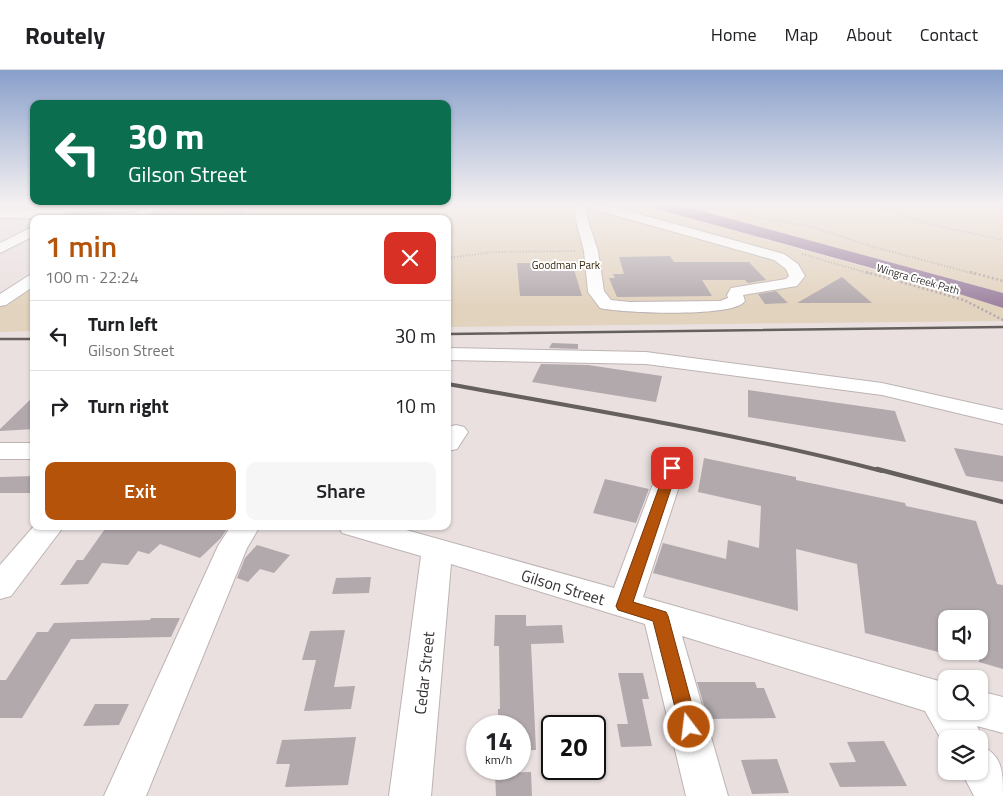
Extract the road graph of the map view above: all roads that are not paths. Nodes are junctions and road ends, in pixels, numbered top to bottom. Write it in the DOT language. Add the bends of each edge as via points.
graph roads {
  1 [pos="16,240"];
  2 [pos="587,240"];
  3 [pos="730,240"];
  4 [pos="0,249"];
  5 [pos="30,271"];
  6 [pos="30,281"];
  7 [pos="0,290"];
  8 [pos="0,301"];
  9 [pos="451,354"];
  10 [pos="1003,417"];
  11 [pos="30,450"];
  12 [pos="0,451"];
  13 [pos="672,468"];
  14 [pos="47,530"];
  15 [pos="243,530"];
  16 [pos="374,530"];
  17 [pos="437,549"];
  18 [pos="0,587"];
  19 [pos="624,606"];
  20 [pos="660,616"];
  21 [pos="938,698"];
  22 [pos="988,711"];
  23 [pos="1003,715"];
  24 [pos="988,780"];
  25 [pos="125,796"];
  26 [pos="410,796"];
  27 [pos="707,796"];
  28 [pos="998,796"];
  1 -- 4 [label="street"];
  2 -- 3 [label="street" via="596,292 606,304 630,307 721,306 737,301 737,291 792,283 797,276 786,254"];
  5 -- 7 [label="street"];
  6 -- 8 [label="street"];
  9 -- 10 [label="street" via="646,358 882,389"];
  11 -- 12 [label="street"];
  13 -- 19 [label="street"];
  14 -- 18 [label="street"];
  15 -- 25 [label="street" via="233,546"];
  16 -- 17 [label="street, Gilson Street"];
  17 -- 19 [label="street, Gilson Street"];
  17 -- 26 [label="street, Cedar Street"];
  19 -- 20 [label="street, Gilson Street"];
  20 -- 21 [label="street, Gilson Street"];
  20 -- 27 [label="street"];
  22 -- 23 [label="street"];
  24 -- 28 [label="street"];
}
